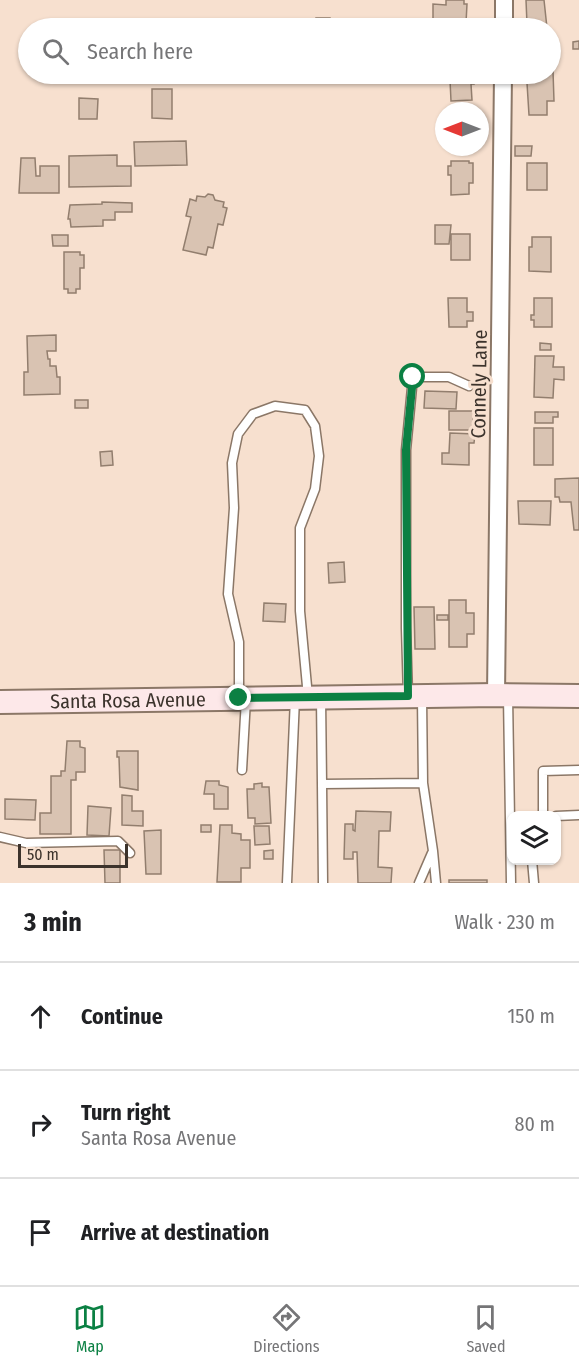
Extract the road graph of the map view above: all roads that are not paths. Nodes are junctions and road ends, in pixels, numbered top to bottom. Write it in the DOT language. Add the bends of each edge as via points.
graph roads {
  1 [pos="504,0"];
  2 [pos="504,18"];
  3 [pos="503,84"];
  4 [pos="469,386"];
  5 [pos="502,695"];
  6 [pos="415,696"];
  7 [pos="579,696"];
  8 [pos="242,698"];
  9 [pos="308,698"];
  10 [pos="0,702"];
  11 [pos="242,770"];
  12 [pos="579,770"];
  13 [pos="423,783"];
  14 [pos="322,784"];
  15 [pos="543,811"];
  16 [pos="579,815"];
  17 [pos="561,816"];
  18 [pos="0,837"];
  19 [pos="433,851"];
  20 [pos="130,853"];
  21 [pos="532,865"];
  22 [pos="287,883"];
  23 [pos="323,883"];
  24 [pos="419,883"];
  25 [pos="436,883"];
  26 [pos="512,883"];
  27 [pos="534,883"];
  1 -- 2 [label="street"];
  3 -- 5 [label="street, Connely Lane"];
  4 -- 6 [label="lane" via="449,377 413,377 406,450"];
  5 -- 6 [label="main road, Santa Rosa Avenue"];
  5 -- 7 [label="main road, Santa Rosa Avenue"];
  5 -- 26 [label="lane"];
  6 -- 9 [label="main road, Santa Rosa Avenue"];
  6 -- 13 [label="lane"];
  8 -- 9 [label="main road, Santa Rosa Avenue"];
  8 -- 9 [label="lane" via="239,642 228,594 234,508 232,463 238,434 253,414 275,406 304,410 315,426 318,446 315,489 300,528 300,611"];
  8 -- 10 [label="main road, Santa Rosa Avenue"];
  8 -- 11 [label="lane"];
  9 -- 14 [label="lane"];
  9 -- 22 [label="lane"];
  12 -- 15 [label="lane" via="543,771"];
  13 -- 14 [label="lane"];
  13 -- 19 [label="lane"];
  14 -- 23 [label="lane"];
  16 -- 17 [label="lane"];
  18 -- 20 [label="lane" via="26,843 118,841"];
  19 -- 24 [label="lane"];
  19 -- 25 [label="lane"];
  21 -- 27 [label="lane"];
}
